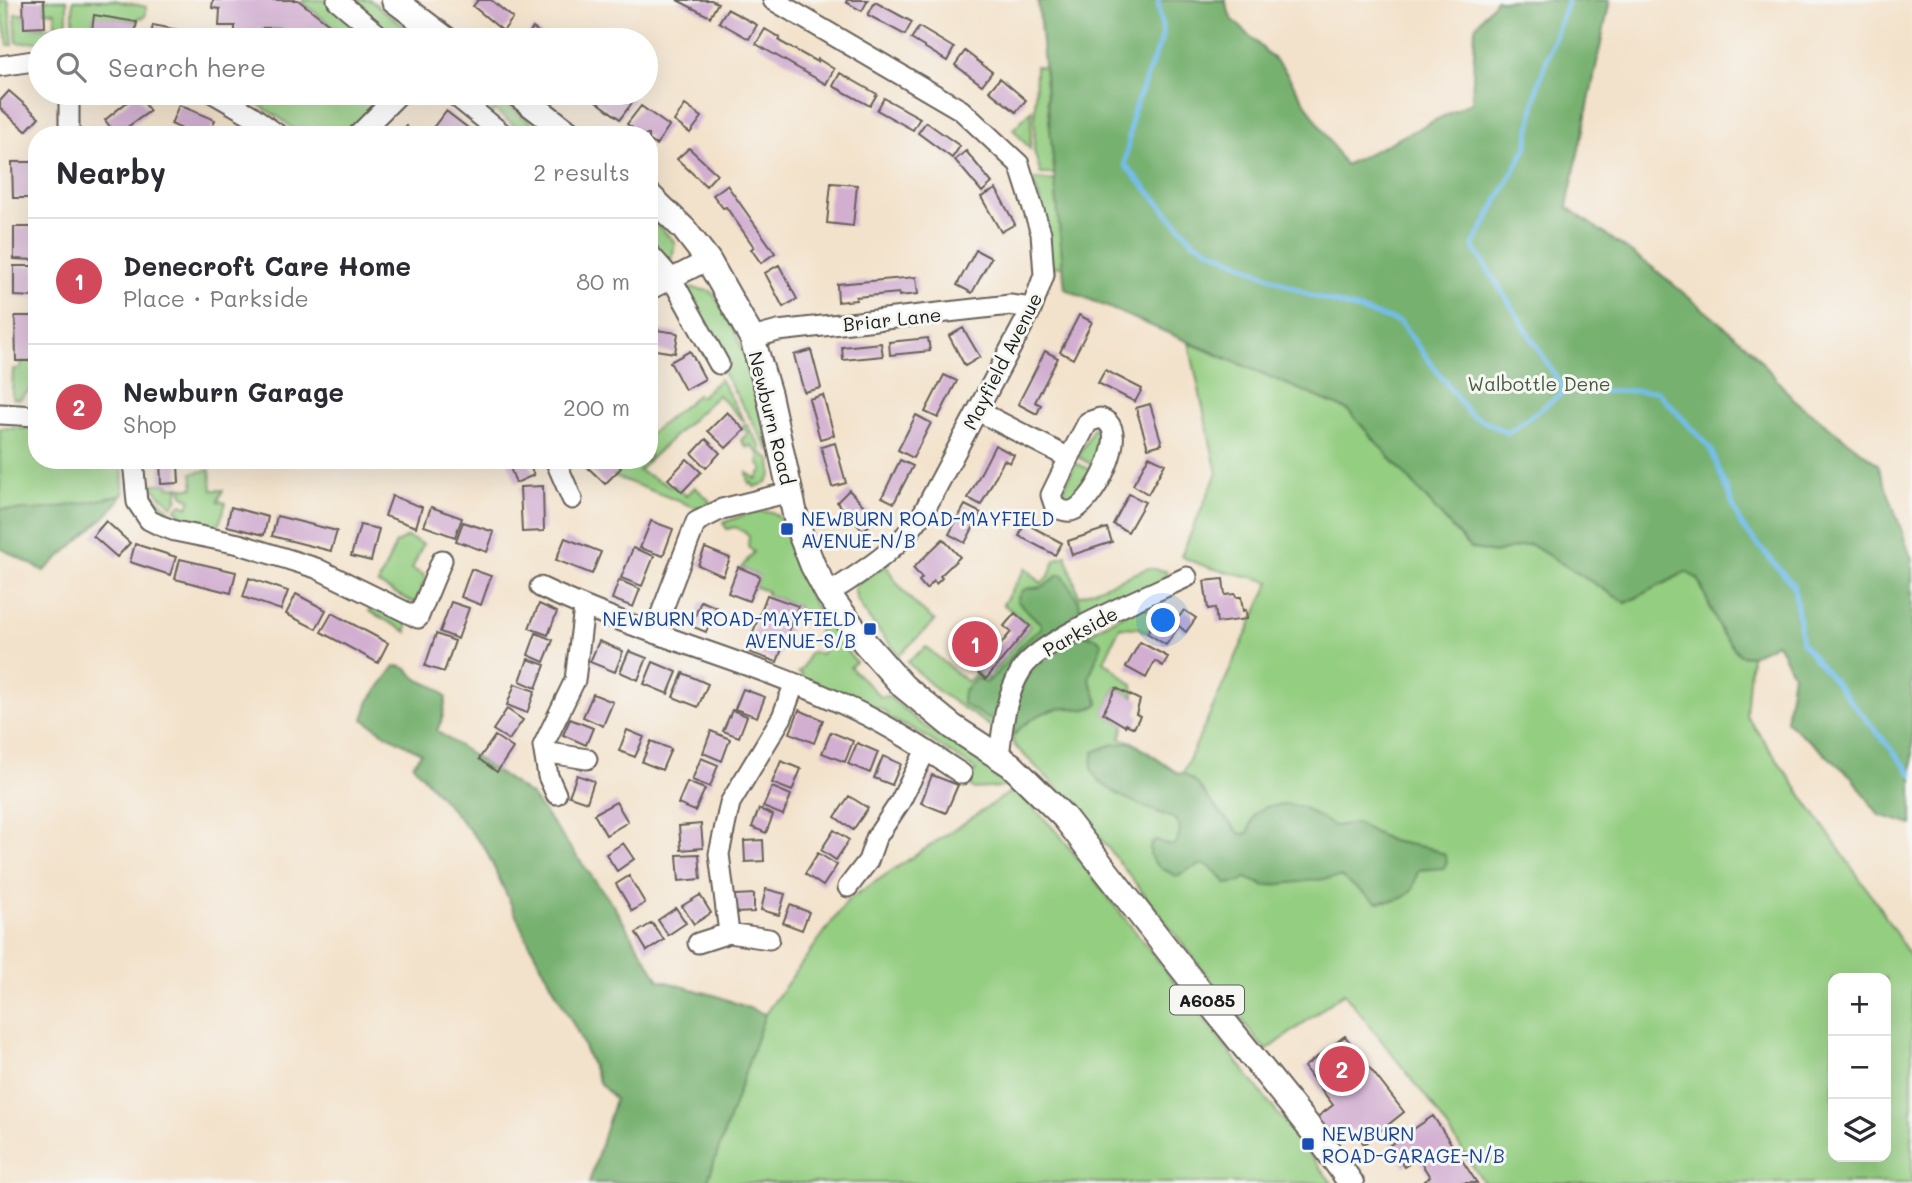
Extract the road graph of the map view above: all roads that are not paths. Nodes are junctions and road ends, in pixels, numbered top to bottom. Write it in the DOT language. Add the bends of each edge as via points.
graph roads {
  1 [pos="337,0"];
  2 [pos="394,0"];
  3 [pos="772,0"];
  4 [pos="371,28"];
  5 [pos="431,28"];
  6 [pos="28,62"];
  7 [pos="0,66"];
  8 [pos="69,105"];
  9 [pos="233,105"];
  10 [pos="388,105"];
  11 [pos="467,105"];
  12 [pos="532,105"];
  13 [pos="69,126"];
  14 [pos="266,126"];
  15 [pos="367,126"];
  16 [pos="494,126"];
  17 [pos="559,126"];
  18 [pos="658,204"];
  19 [pos="708,260"];
  20 [pos="658,263"];
  21 [pos="672,279"];
  22 [pos="658,286"];
  23 [pos="1032,308"];
  24 [pos="752,338"];
  25 [pos="719,364"];
  26 [pos="978,411"];
  27 [pos="0,414"];
  28 [pos="28,416"];
  29 [pos="1069,458"];
  30 [pos="134,469"];
  31 [pos="559,469"];
  32 [pos="790,492"];
  33 [pos="572,499"];
  34 [pos="442,560"];
  35 [pos="1186,577"];
  36 [pos="540,587"];
  37 [pos="828,594"];
  38 [pos="584,608"];
  39 [pos="654,632"];
  40 [pos="794,685"];
  41 [pos="926,750"];
  42 [pos="544,752"];
  43 [pos="999,757"];
  44 [pos="587,759"];
  45 [pos="962,774"];
  46 [pos="556,794"];
  47 [pos="848,887"];
  48 [pos="729,933"];
  49 [pos="769,939"];
  50 [pos="698,943"];
  51 [pos="1350,1183"];
  1 -- 4 [label="street"];
  2 -- 5 [label="main road"];
  3 -- 23 [label="street, Mayfield Avenue" via="961,110 1019,164 1041,233 1044,275"];
  6 -- 7 [label="street"];
  8 -- 13 [label="street"];
  9 -- 14 [label="street"];
  10 -- 15 [label="street"];
  11 -- 16 [label="street"];
  12 -- 17 [label="main road"];
  18 -- 19 [label="main road, Newburn Road / A6085"];
  19 -- 21 [label="street"];
  19 -- 24 [label="main road, Newburn Road / A6085"];
  20 -- 21 [label="street"];
  21 -- 22 [label="street"];
  21 -- 25 [label="street"];
  23 -- 24 [label="street, Briar Lane" via="1010,305 778,331"];
  23 -- 26 [label="street, Mayfield Avenue"];
  24 -- 32 [label="main road, Newburn Road / A6085"];
  26 -- 29 [label="street"];
  26 -- 37 [label="street, Mayfield Avenue" via="912,529 887,555"];
  27 -- 28 [label="street"];
  30 -- 34 [label="street" via="138,502 149,520 316,568 418,618"];
  31 -- 33 [label="street"];
  32 -- 37 [label="main road, Newburn Road / A6085" via="798,528"];
  32 -- 39 [label="street" via="722,509 696,522"];
  35 -- 43 [label="street, Parkside" via="1056,640 1024,665 1007,698"];
  36 -- 38 [label="street"];
  37 -- 43 [label="main road, Newburn Road / A6085" via="903,686"];
  38 -- 39 [label="street"];
  38 -- 42 [label="street" via="575,680"];
  39 -- 40 [label="street"];
  40 -- 41 [label="street" via="850,707"];
  40 -- 48 [label="street" via="782,717 730,803 719,854"];
  41 -- 45 [label="street"];
  41 -- 47 [label="street" via="867,861"];
  42 -- 44 [label="street"];
  42 -- 46 [label="street"];
  43 -- 51 [label="main road, Newburn Road / A6085" via="1064,817"];
  48 -- 49 [label="street"];
  48 -- 50 [label="street"];
}
